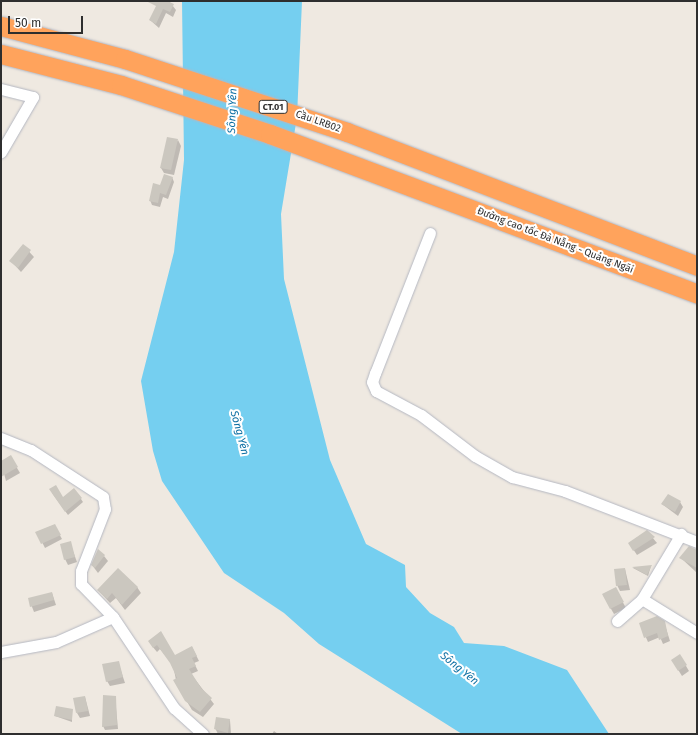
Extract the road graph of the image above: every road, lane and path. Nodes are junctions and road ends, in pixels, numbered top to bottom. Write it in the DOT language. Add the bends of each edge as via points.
graph roads {
  1 [pos="1,26"];
  2 [pos="1,54"];
  3 [pos="1,89"];
  4 [pos="1,152"];
  5 [pos="430,233"];
  6 [pos="697,266"];
  7 [pos="697,294"];
  8 [pos="1,438"];
  9 [pos="681,534"];
  10 [pos="697,542"];
  11 [pos="642,599"];
  12 [pos="113,617"];
  13 [pos="617,621"];
  14 [pos="697,633"];
  15 [pos="1,652"];
  16 [pos="203,734"];
  1 -- 6 [label="highway, Cầu LRB02 / CT.01" via="126,59 324,124"];
  2 -- 7 [label="highway, Đường cao tốc Đà Nẵng - Quảng Ngãi" via="121,86 270,134"];
  3 -- 4 [label="street" via="33,97"];
  5 -- 9 [label="street" via="375,373 372,382 376,391 421,415 475,456 512,477 565,491"];
  8 -- 12 [label="street" via="31,450 106,502 81,572 81,584"];
  9 -- 10 [label="street"];
  9 -- 11 [label="street"];
  11 -- 13 [label="street"];
  11 -- 14 [label="street"];
  12 -- 15 [label="street" via="56,642"];
  12 -- 16 [label="street" via="174,708"];
}
